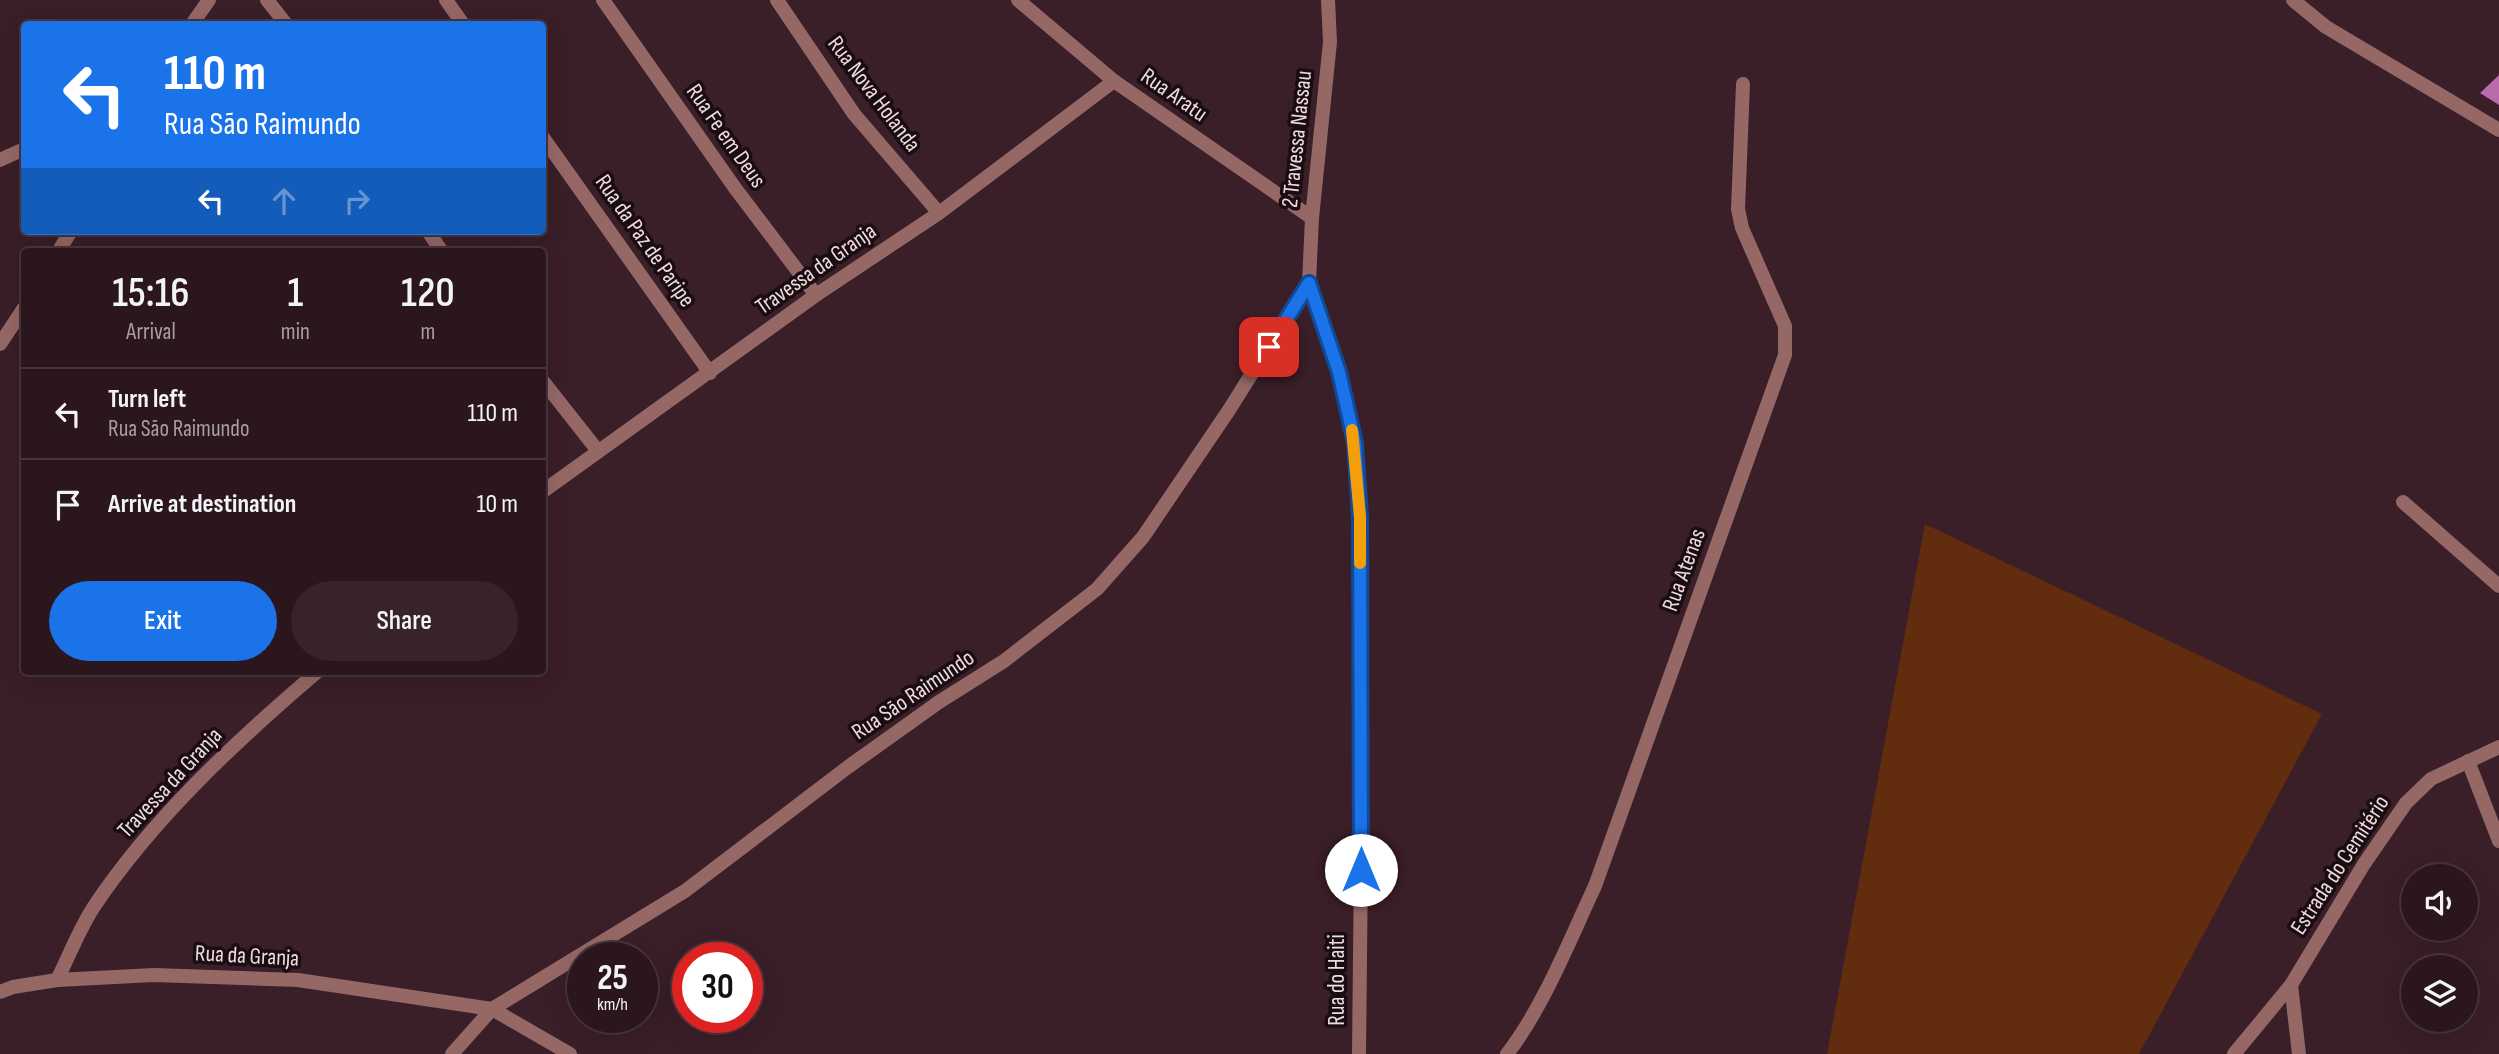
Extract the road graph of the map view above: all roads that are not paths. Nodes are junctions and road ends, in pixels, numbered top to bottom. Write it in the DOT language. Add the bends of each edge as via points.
graph roads {
  1 [pos="209,0"];
  2 [pos="267,0"];
  3 [pos="446,0"];
  4 [pos="603,0"];
  5 [pos="777,0"];
  6 [pos="1018,0"];
  7 [pos="1328,0"];
  8 [pos="2293,0"];
  9 [pos="194,21"];
  10 [pos="284,21"];
  11 [pos="461,21"];
  12 [pos="1114,81"];
  13 [pos="1743,83"];
  14 [pos="2499,130"];
  15 [pos="546,142"];
  16 [pos="21,150"];
  17 [pos="0,160"];
  18 [pos="939,213"];
  19 [pos="1312,218"];
  20 [pos="1309,283"];
  21 [pos="816,295"];
  22 [pos="21,313"];
  23 [pos="0,344"];
  24 [pos="710,373"];
  25 [pos="546,385"];
  26 [pos="598,450"];
  27 [pos="546,489"];
  28 [pos="2403,502"];
  29 [pos="2499,586"];
  30 [pos="314,675"];
  31 [pos="2499,747"];
  32 [pos="2468,761"];
  33 [pos="2499,841"];
  34 [pos="57,980"];
  35 [pos="2291,985"];
  36 [pos="0,992"];
  37 [pos="492,1009"];
  38 [pos="452,1054"];
  39 [pos="570,1054"];
  40 [pos="1359,1054"];
  41 [pos="1507,1054"];
  42 [pos="2234,1054"];
  43 [pos="2299,1054"];
  1 -- 9 [label="street"];
  2 -- 10 [label="street"];
  3 -- 11 [label="street"];
  4 -- 21 [label="street, Rua Fe em Deus" via="734,188"];
  5 -- 18 [label="street, Rua Nova Holanda" via="854,114"];
  6 -- 12 [label="street, Rua Aratu"];
  7 -- 19 [label="street, 2 Travessa Nassau" via="1330,42"];
  8 -- 14 [label="street" via="2326,27"];
  12 -- 18 [label="street, Travessa da Granja"];
  12 -- 19 [label="street, Rua Aratu"];
  13 -- 41 [label="street, Rua Atenas" via="1738,209 1785,326 1785,355 1595,886 1557,968"];
  15 -- 24 [label="street, Rua da Paz de Paripe"];
  16 -- 17 [label="street"];
  18 -- 21 [label="street, Travessa da Granja"];
  19 -- 20 [label="street, 2 Travessa Nassau"];
  20 -- 37 [label="street, Rua São Raimundo" via="1143,537 1097,589 1004,661 848,767 685,891"];
  20 -- 40 [label="street, Rua do Haiti" via="1339,372 1355,443 1360,517"];
  21 -- 24 [label="street, Travessa da Granja"];
  22 -- 23 [label="street"];
  24 -- 26 [label="street, Travessa da Granja"];
  25 -- 26 [label="street"];
  26 -- 27 [label="street, Travessa da Granja"];
  28 -- 29 [label="street"];
  30 -- 34 [label="street, Travessa da Granja" via="155,826 92,909"];
  31 -- 32 [label="street, Estrada do Cemitério"];
  32 -- 33 [label="street"];
  32 -- 35 [label="street, Estrada do Cemitério" via="2431,779 2406,803"];
  34 -- 36 [label="street, Rua da Granja"];
  34 -- 37 [label="street, Rua da Granja" via="154,975 298,980"];
  35 -- 42 [label="street, Estrada do Cemitério"];
  35 -- 43 [label="street"];
  37 -- 38 [label="street, Rua São Raimundo"];
  37 -- 39 [label="street"];
}
